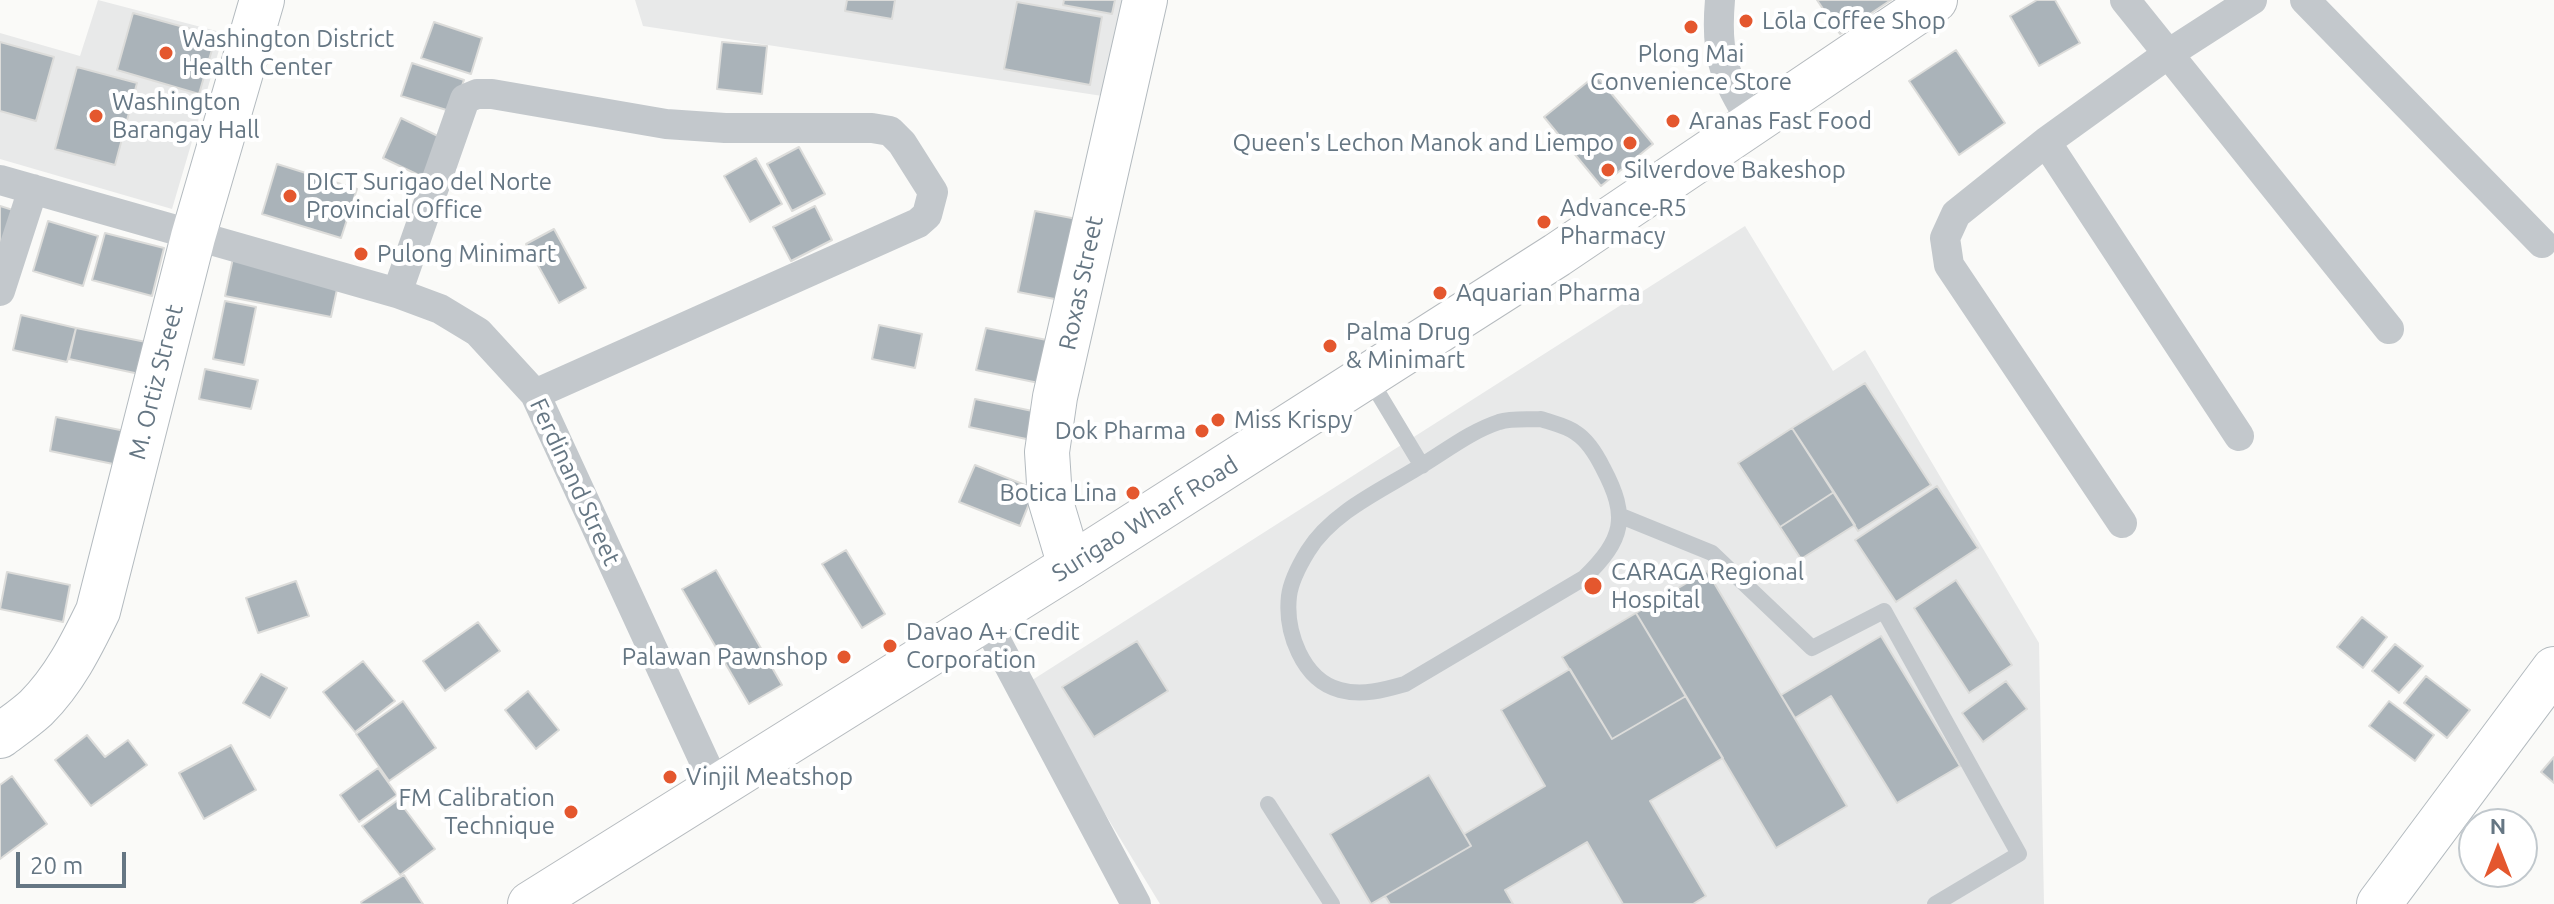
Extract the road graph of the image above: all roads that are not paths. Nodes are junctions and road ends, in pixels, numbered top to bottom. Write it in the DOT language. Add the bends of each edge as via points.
graph roads {
  1 [pos="262,0"];
  2 [pos="1145,0"];
  3 [pos="1720,0"];
  4 [pos="1935,0"];
  5 [pos="2125,0"];
  6 [pos="2252,0"];
  7 [pos="2305,0"];
  8 [pos="2168,54"];
  9 [pos="1752,122"];
  10 [pos="2046,142"];
  11 [pos="0,180"];
  12 [pos="33,189"];
  13 [pos="193,237"];
  14 [pos="2542,243"];
  15 [pos="0,291"];
  16 [pos="397,293"];
  17 [pos="2389,329"];
  18 [pos="1368,376"];
  19 [pos="535,394"];
  20 [pos="2239,436"];
  21 [pos="1422,466"];
  22 [pos="1621,516"];
  23 [pos="2122,523"];
  24 [pos="1070,566"];
  25 [pos="985,620"];
  26 [pos="2554,669"];
  27 [pos="0,736"];
  28 [pos="717,789"];
  29 [pos="1268,804"];
  30 [pos="530,904"];
  31 [pos="1136,904"];
  32 [pos="1332,904"];
  33 [pos="1935,904"];
  34 [pos="2379,904"];
  1 -- 13 [label="main road, M. Ortiz Street"];
  2 -- 24 [label="main road, Roxas Street" via="1047,452 1050,499"];
  3 -- 9 [label="street" via="1720,55"];
  4 -- 9 [label="main road, Surigao Wharf Road"];
  5 -- 8 [label="street"];
  6 -- 8 [label="street"];
  7 -- 14 [label="street"];
  8 -- 10 [label="street"];
  8 -- 17 [label="street"];
  9 -- 18 [label="main road, Surigao Wharf Road"];
  10 -- 20 [label="street"];
  10 -- 23 [label="street" via="1956,214 1945,238 1949,265"];
  11 -- 12 [label="street, Ferdinand Street"];
  12 -- 13 [label="street, Ferdinand Street"];
  12 -- 15 [label="street"];
  13 -- 16 [label="street, Ferdinand Street"];
  13 -- 27 [label="main road, M. Ortiz Street" via="98,611 57,682 35,709"];
  16 -- 19 [label="street, Ferdinand Street" via="440,309 478,332"];
  16 -- 19 [label="street" via="465,99 477,94 666,124 890,131 933,192 927,215 918,223"];
  18 -- 21 [label="lane"];
  18 -- 24 [label="main road, Surigao Wharf Road"];
  19 -- 28 [label="street, Ferdinand Street"];
  21 -- 22 [label="lane" via="1469,434 1502,421 1541,419 1576,433 1597,457"];
  21 -- 22 [label="lane" via="1326,529 1297,571 1289,594 1293,638 1322,683 1341,691 1376,693 1405,684 1584,578 1603,560"];
  22 -- 33 [label="lane" via="1712,553 1812,648 1884,611 2019,854"];
  24 -- 25 [label="main road, Surigao Wharf Road"];
  25 -- 28 [label="main road, Surigao Wharf Road"];
  25 -- 31 [label="street"];
  26 -- 34 [label="main road"];
  28 -- 30 [label="main road, Surigao Wharf Road"];
  29 -- 32 [label="lane"];
}
